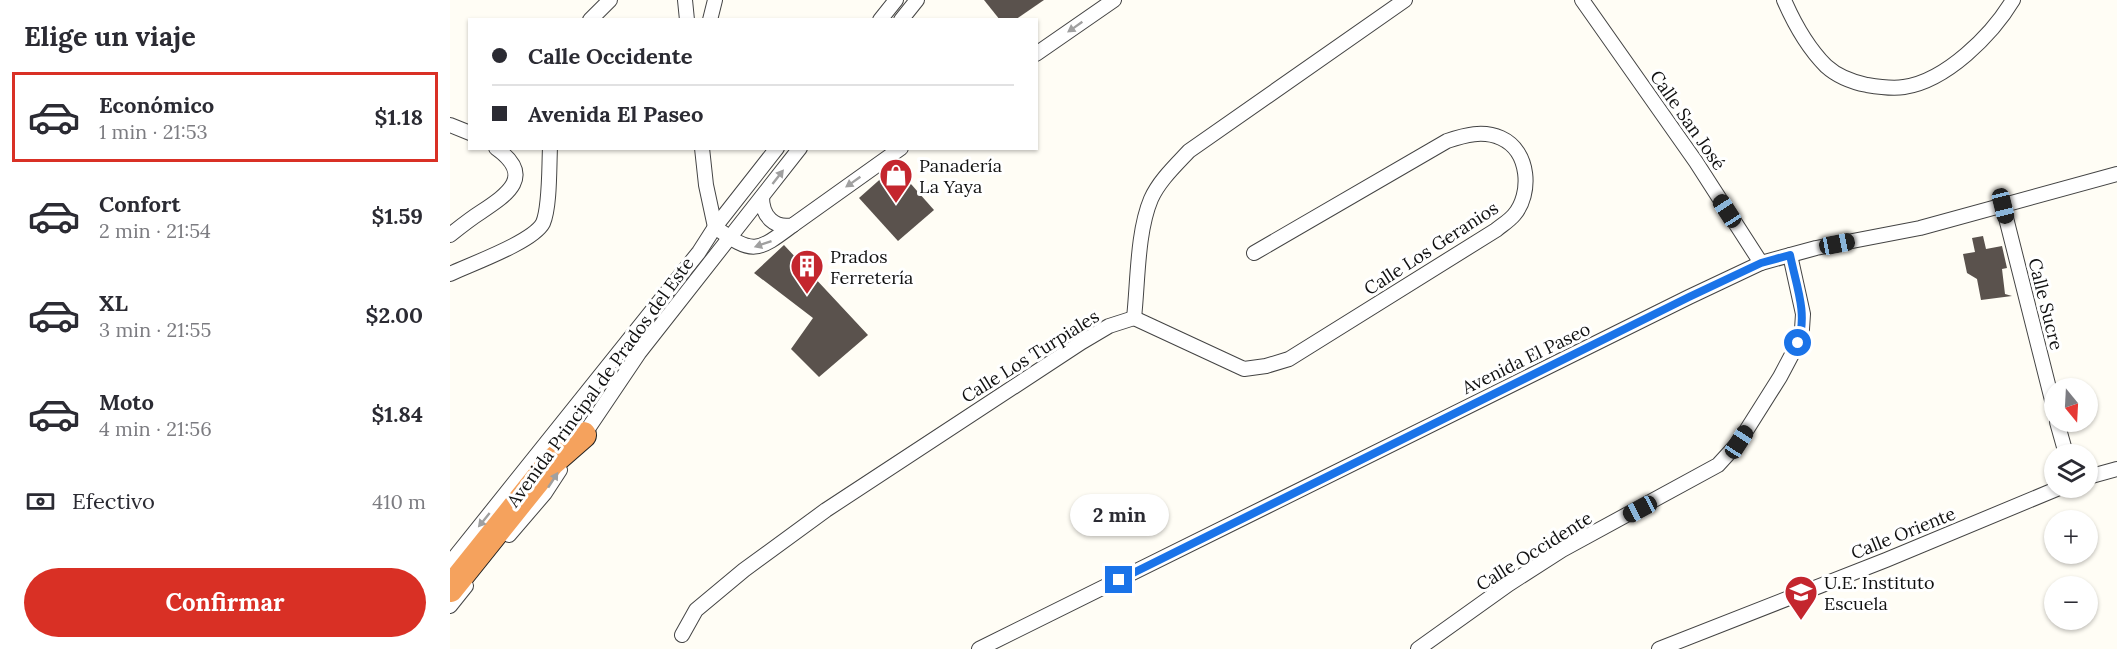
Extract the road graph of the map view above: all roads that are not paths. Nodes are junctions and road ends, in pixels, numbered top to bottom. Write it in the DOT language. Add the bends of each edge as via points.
graph roads {
  1 [pos="610,0"];
  2 [pos="685,0"];
  3 [pos="715,0"];
  4 [pos="896,0"];
  5 [pos="917,0"];
  6 [pos="1114,0"];
  7 [pos="1406,0"];
  8 [pos="1582,0"];
  9 [pos="1784,0"];
  10 [pos="2013,0"];
  11 [pos="592,18"];
  12 [pos="687,18"];
  13 [pos="710,18"];
  14 [pos="882,18"];
  15 [pos="903,18"];
  16 [pos="1038,53"];
  17 [pos="450,125"];
  18 [pos="468,132"];
  19 [pos="498,150"];
  20 [pos="550,150"];
  21 [pos="702,150"];
  22 [pos="775,150"];
  23 [pos="798,150"];
  24 [pos="898,150"];
  25 [pos="2116,174"];
  26 [pos="762,197"];
  27 [pos="2003,206"];
  28 [pos="793,225"];
  29 [pos="715,227"];
  30 [pos="450,235"];
  31 [pos="729,238"];
  32 [pos="1254,253"];
  33 [pos="1790,255"];
  34 [pos="1761,263"];
  35 [pos="450,274"];
  36 [pos="1134,318"];
  37 [pos="2046,378"];
  38 [pos="583,435"];
  39 [pos="2117,470"];
  40 [pos="2098,475"];
  41 [pos="2044,494"];
  42 [pos="450,563"];
  43 [pos="450,590"];
  44 [pos="450,606"];
  45 [pos="682,635"];
  46 [pos="979,649"];
  47 [pos="1418,649"];
  48 [pos="1659,649"];
  1 -- 11 [label="street"];
  2 -- 12 [label="street"];
  3 -- 13 [label="street"];
  4 -- 14 [label="street"];
  5 -- 15 [label="street"];
  6 -- 16 [label="street, one-way"];
  7 -- 36 [label="street" via="1189,151 1170,171 1152,197 1145,216"];
  8 -- 34 [label="street, Calle San José" via="1696,162"];
  9 -- 10 [label="street" via="1809,46 1827,66 1857,83 1904,87 1927,80 1964,57 2000,21"];
  17 -- 18 [label="street"];
  19 -- 30 [label="street" via="512,165 515,177 511,190"];
  20 -- 35 [label="street" via="546,210 536,231"];
  21 -- 29 [label="street"];
  22 -- 29 [label="street, Avenida Principal de Prados del Este"];
  26 -- 23 [label="street, Avenida Principal de Prados del Este, one-way"];
  24 -- 28 [label="street, one-way"];
  25 -- 27 [label="street, Avenida El Paseo"];
  26 -- 28 [label="street" via="770,220 785,227"];
  26 -- 31 [label="street, Avenida Principal de Prados del Este"];
  27 -- 33 [label="street, Avenida El Paseo"];
  27 -- 37 [label="street, Calle Sucre"];
  28 -- 31 [label="street, one-way" via="758,247 745,247"];
  29 -- 31 [label="street"];
  29 -- 42 [label="street, Avenida Principal de Prados del Este, one-way"];
  31 -- 38 [label="street, Avenida Principal de Prados del Este" via="639,353"];
  32 -- 36 [label="street, Calle Los Geranios" via="1447,141 1467,134 1503,139 1516,149 1523,163 1527,180 1523,198 1515,214 1496,230 1289,359 1244,369"];
  33 -- 34 [label="street, Avenida El Paseo"];
  33 -- 47 [label="street, Calle Occidente" via="1803,314 1798,343 1739,442 1718,465 1562,550"];
  34 -- 46 [label="street, Avenida El Paseo"];
  36 -- 45 [label="street, Calle Los Turpiales" via="1082,342 826,510 696,610"];
  38 -- 43 [label="highway" via="551,463"];
  44 -- 38 [label="street, Avenida Principal de Prados del Este, one-way" via="545,493"];
  39 -- 40 [label="street"];
  41 -- 48 [label="street, Calle Oriente"];
}
